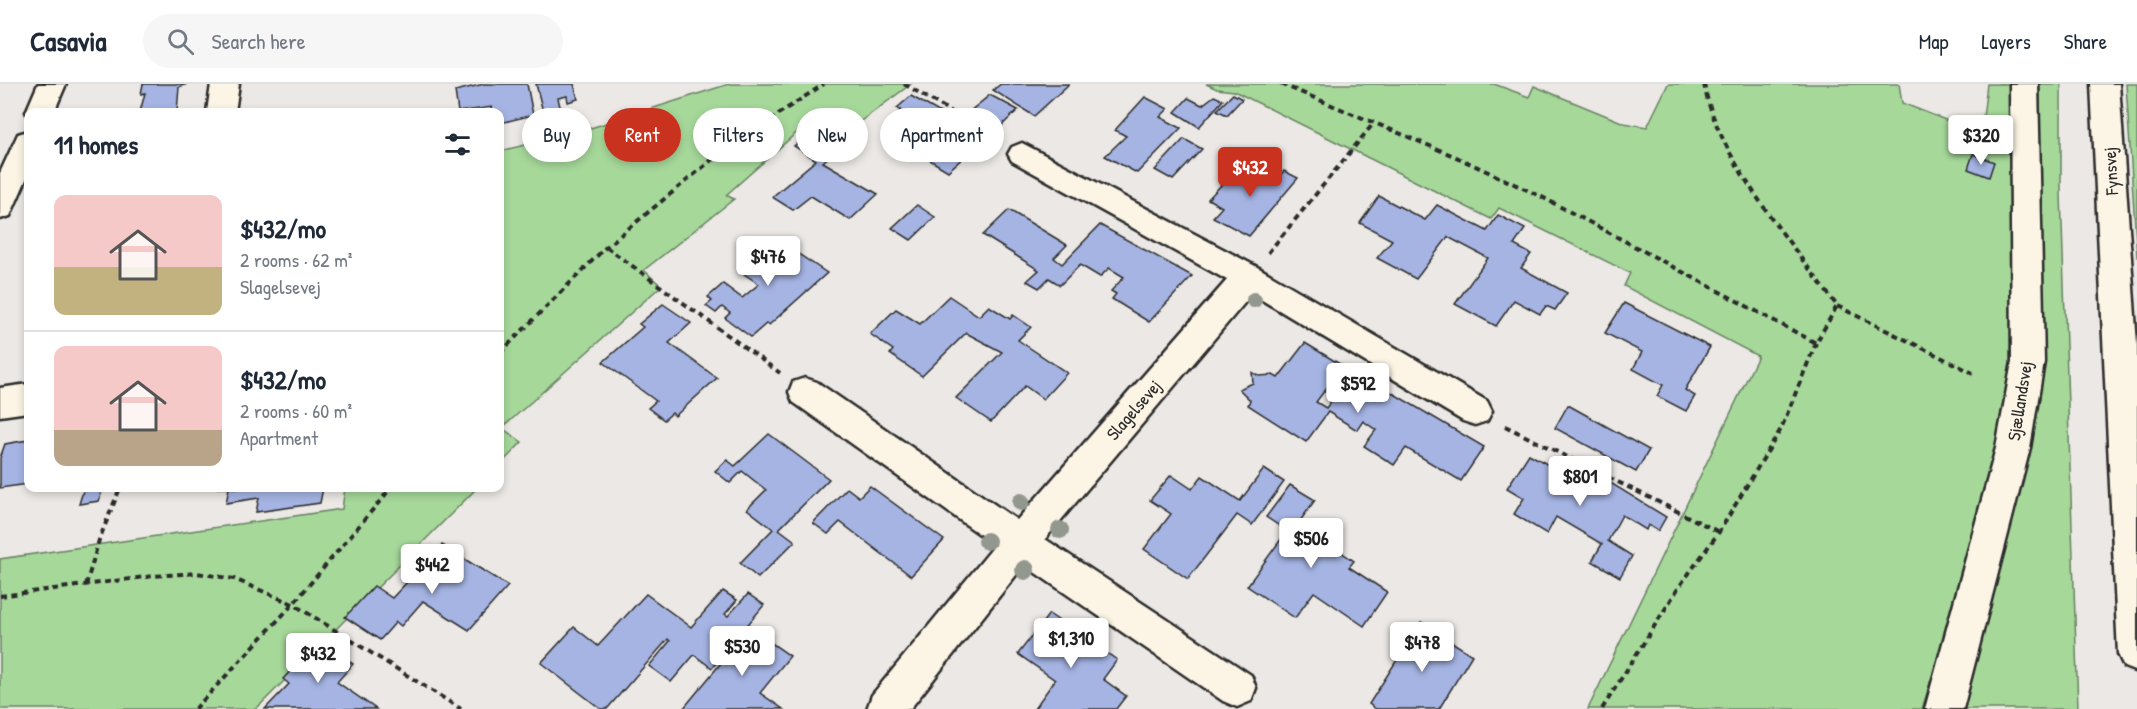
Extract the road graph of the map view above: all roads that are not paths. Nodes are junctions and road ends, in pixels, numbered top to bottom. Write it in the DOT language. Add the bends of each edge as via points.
graph roads {
  1 [pos="52,84"];
  2 [pos="225,84"];
  3 [pos="2024,84"];
  4 [pos="2105,84"];
  5 [pos="42,108"];
  6 [pos="222,108"];
  7 [pos="24,151"];
  8 [pos="1022,154"];
  9 [pos="0,208"];
  10 [pos="1248,277"];
  11 [pos="805,392"];
  12 [pos="24,399"];
  13 [pos="0,402"];
  14 [pos="1475,411"];
  15 [pos="1020,542"];
  16 [pos="2137,654"];
  17 [pos="1237,688"];
  18 [pos="886,709"];
  19 [pos="1944,709"];
  1 -- 5 [label="street"];
  2 -- 6 [label="street"];
  3 -- 19 [label="street, Sjællandsvej" via="2028,362 2013,448"];
  4 -- 16 [label="street, Fynsvej"];
  7 -- 9 [label="street"];
  8 -- 10 [label="street"];
  10 -- 14 [label="street"];
  10 -- 15 [label="street, Slagelsevej"];
  11 -- 15 [label="street"];
  12 -- 13 [label="street"];
  15 -- 17 [label="street"];
  15 -- 18 [label="street, Slagelsevej"];
}
